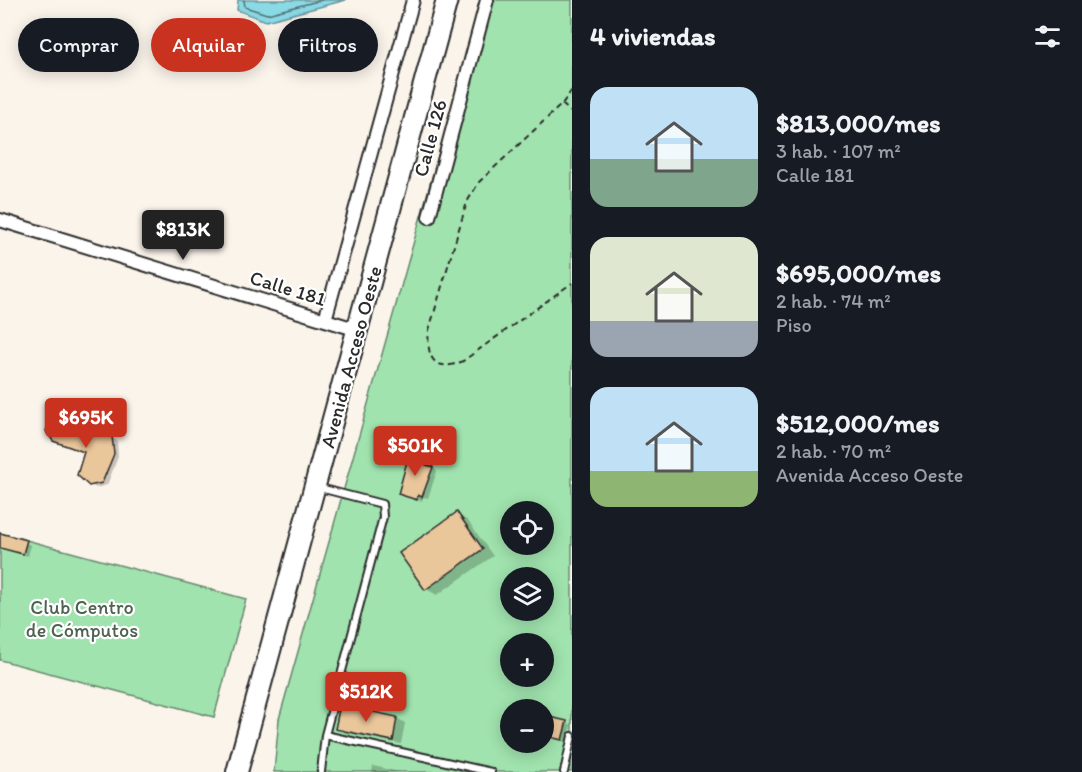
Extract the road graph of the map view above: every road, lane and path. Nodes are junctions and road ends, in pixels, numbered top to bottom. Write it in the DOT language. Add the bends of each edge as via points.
graph roads {
  1 [pos="414,0"];
  2 [pos="447,0"];
  3 [pos="488,0"];
  4 [pos="572,90"];
  5 [pos="562,104"];
  6 [pos="572,113"];
  7 [pos="429,217"];
  8 [pos="0,220"];
  9 [pos="572,284"];
  10 [pos="325,320"];
  11 [pos="358,330"];
  12 [pos="316,487"];
  13 [pos="254,715"];
  14 [pos="325,735"];
  15 [pos="572,736"];
  16 [pos="237,772"];
  17 [pos="245,772"];
  18 [pos="321,772"];
  19 [pos="491,772"];
  20 [pos="564,772"];
  1 -- 10 [label="street"];
  2 -- 11 [label="highway, Avenida Acceso Oeste"];
  3 -- 7 [label="street, Calle 126"];
  4 -- 5 [label="path"];
  5 -- 6 [label="path"];
  5 -- 9 [label="path" via="499,160 467,202 429,330 429,356 439,364 452,366 463,362"];
  8 -- 10 [label="street, Calle 181"];
  10 -- 11 [label="street, Calle 181"];
  11 -- 12 [label="highway, Avenida Acceso Oeste"];
  12 -- 13 [label="highway, Avenida Acceso Oeste"];
  12 -- 14 [label="lane" via="382,504 382,518"];
  13 -- 16 [label="highway"];
  13 -- 17 [label="highway"];
  14 -- 18 [label="lane"];
  14 -- 19 [label="lane"];
  15 -- 20 [label="lane"];
}
